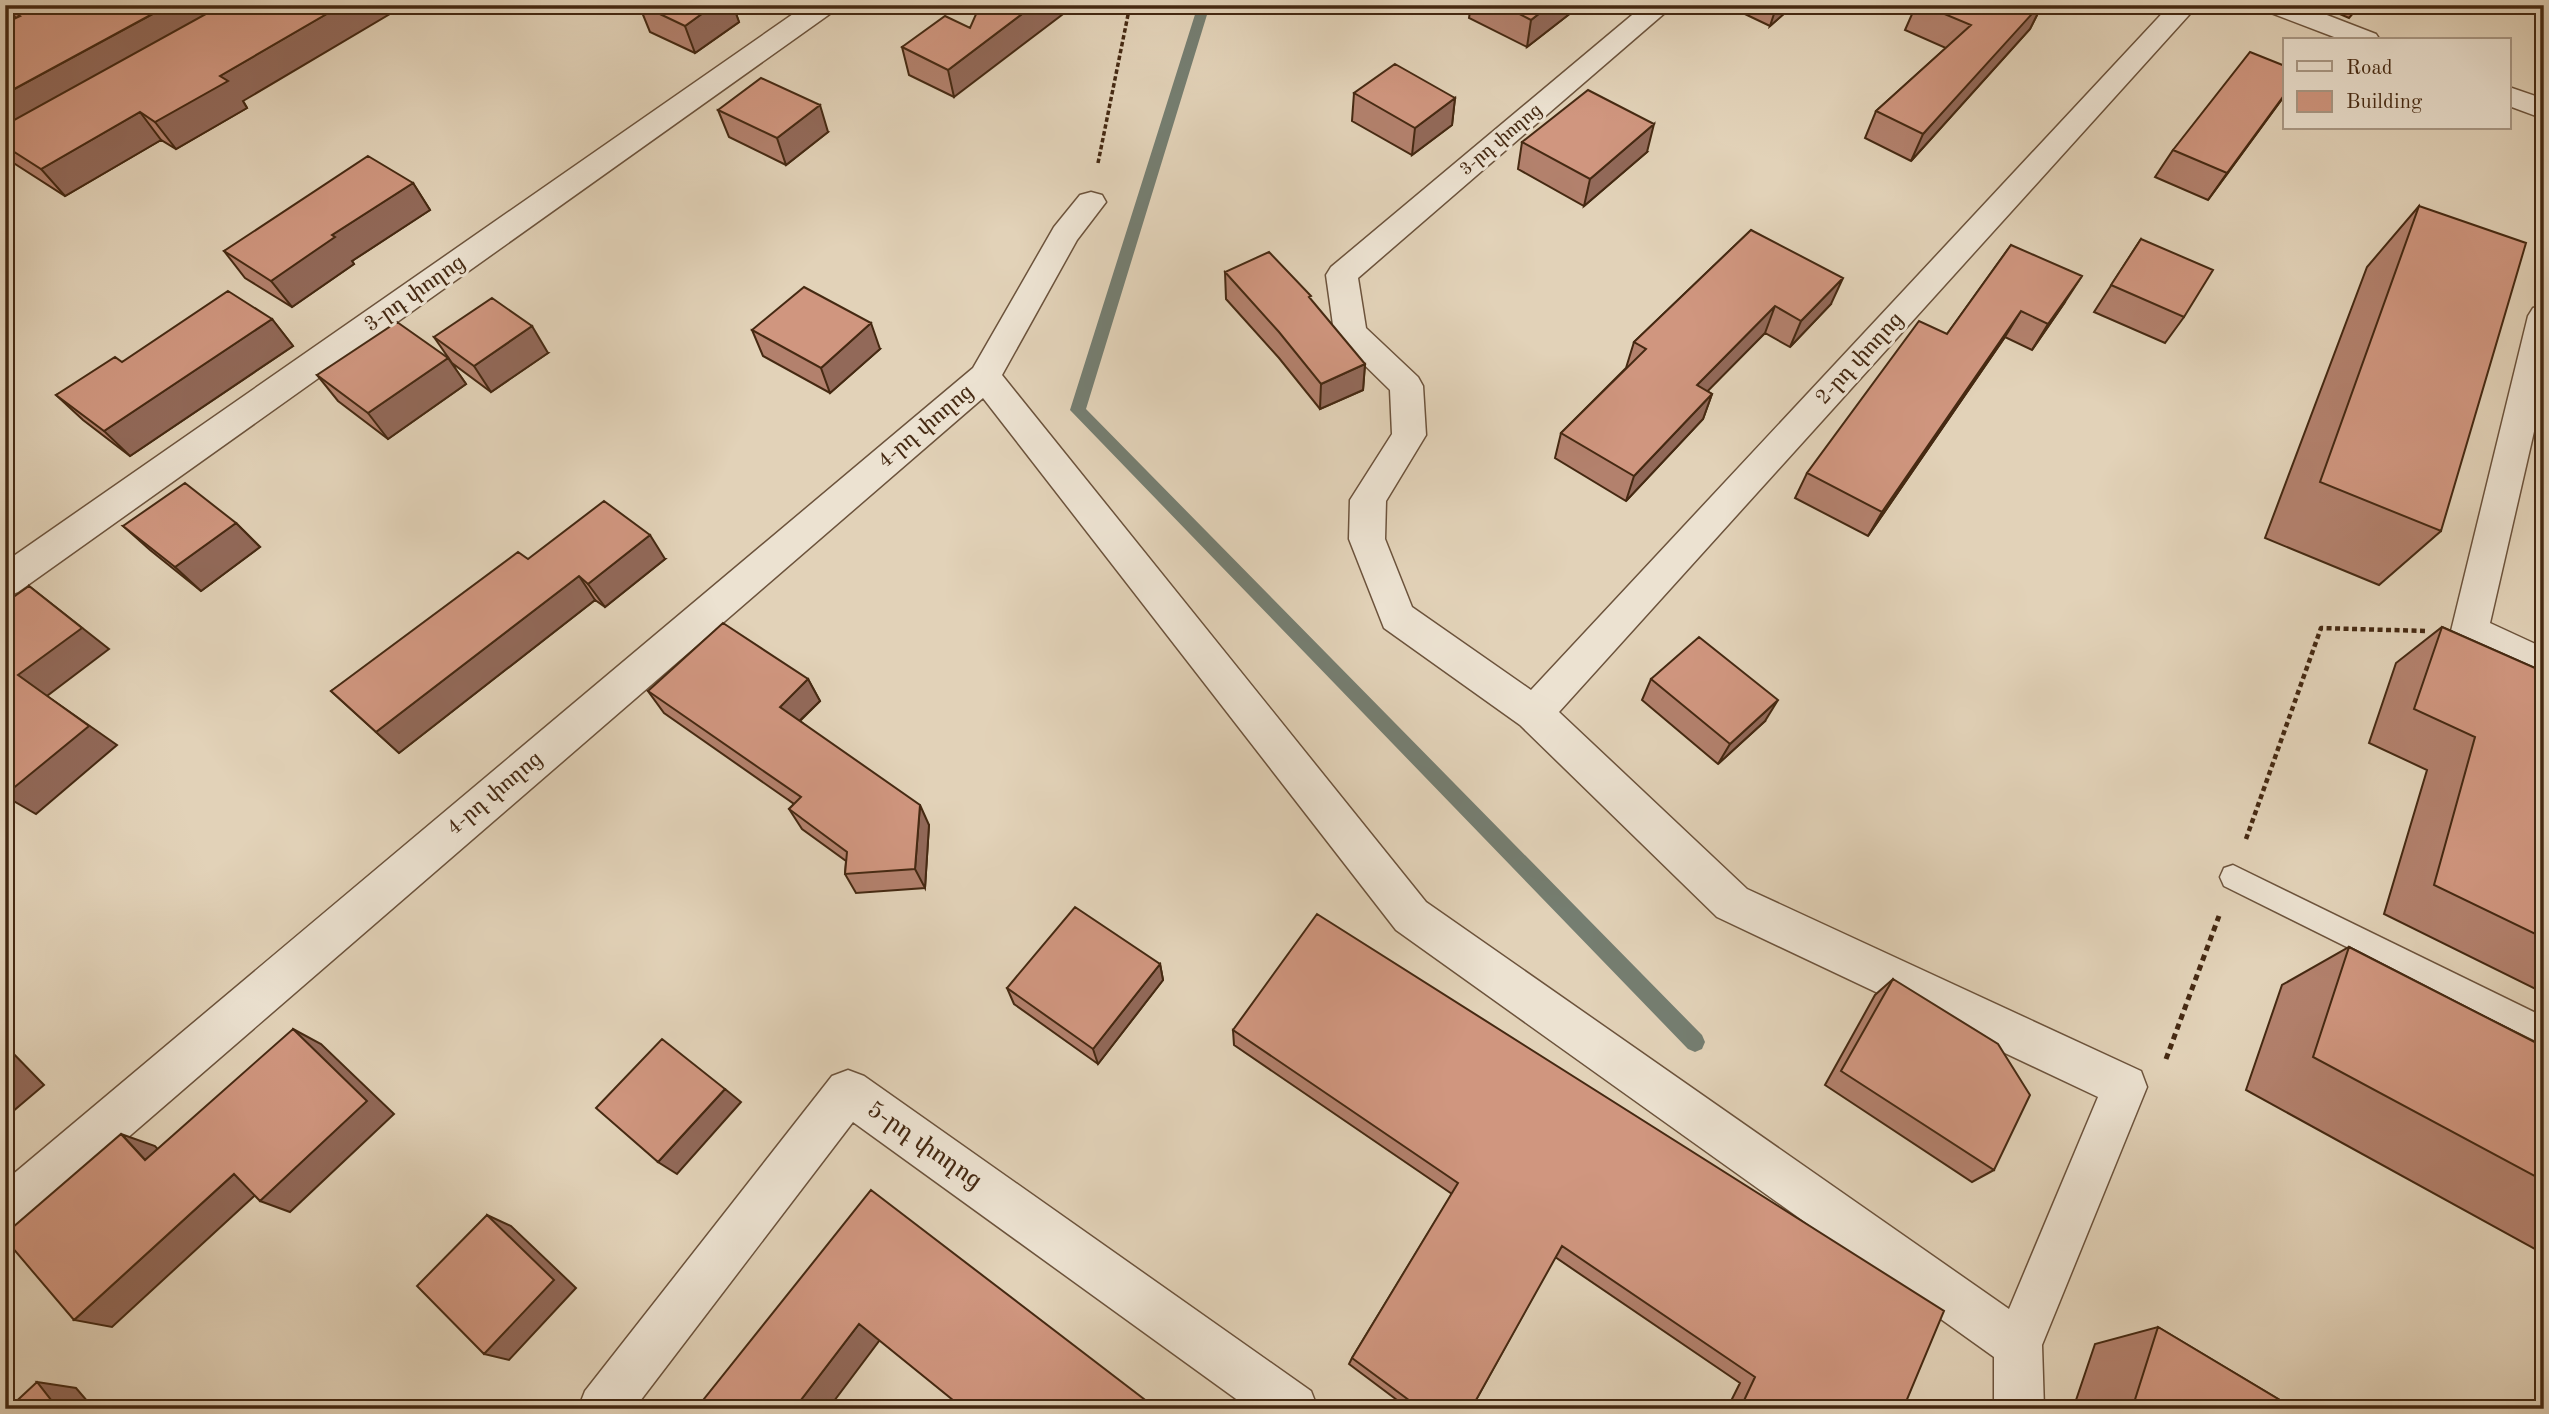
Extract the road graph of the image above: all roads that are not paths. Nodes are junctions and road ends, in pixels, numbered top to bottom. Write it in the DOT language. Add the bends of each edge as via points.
graph roads {
  1 [pos="824,5"];
  2 [pos="1661,5"];
  3 [pos="2185,5"];
  4 [pos="2276,5"];
  5 [pos="2361,38"];
  6 [pos="2510,96"];
  7 [pos="2544,110"];
  8 [pos="1091,202"];
  9 [pos="2544,316"];
  10 [pos="985,377"];
  11 [pos="5,582"];
  12 [pos="2544,664"];
  13 [pos="1534,713"];
  14 [pos="2233,877"];
  15 [pos="2544,1032"];
  16 [pos="5,1212"];
  17 [pos="2018,1345"];
  18 [pos="603,1409"];
  19 [pos="1293,1409"];
  20 [pos="2019,1409"];
  1 -- 11 [label="street, 3-րդ փողոց"];
  2 -- 13 [label="street, 3-րդ փողոց" via="1342,275 1350,332 1406,386 1409,435 1368,500 1367,539 1397,617"];
  3 -- 13 [label="street, 2-րդ փողոց"];
  4 -- 5 [label="street"];
  6 -- 7 [label="street"];
  8 -- 10 [label="street" via="1065,234"];
  9 -- 12 [label="street" via="2470,631"];
  10 -- 16 [label="street, 4-րդ փողոց"];
  10 -- 17 [label="street" via="1411,916"];
  13 -- 17 [label="street" via="1732,903 2125,1087"];
  14 -- 15 [label="lane"];
  17 -- 20 [label="street"];
  18 -- 19 [label="street, 5-րդ փողոց" via="848,1092"];
}
